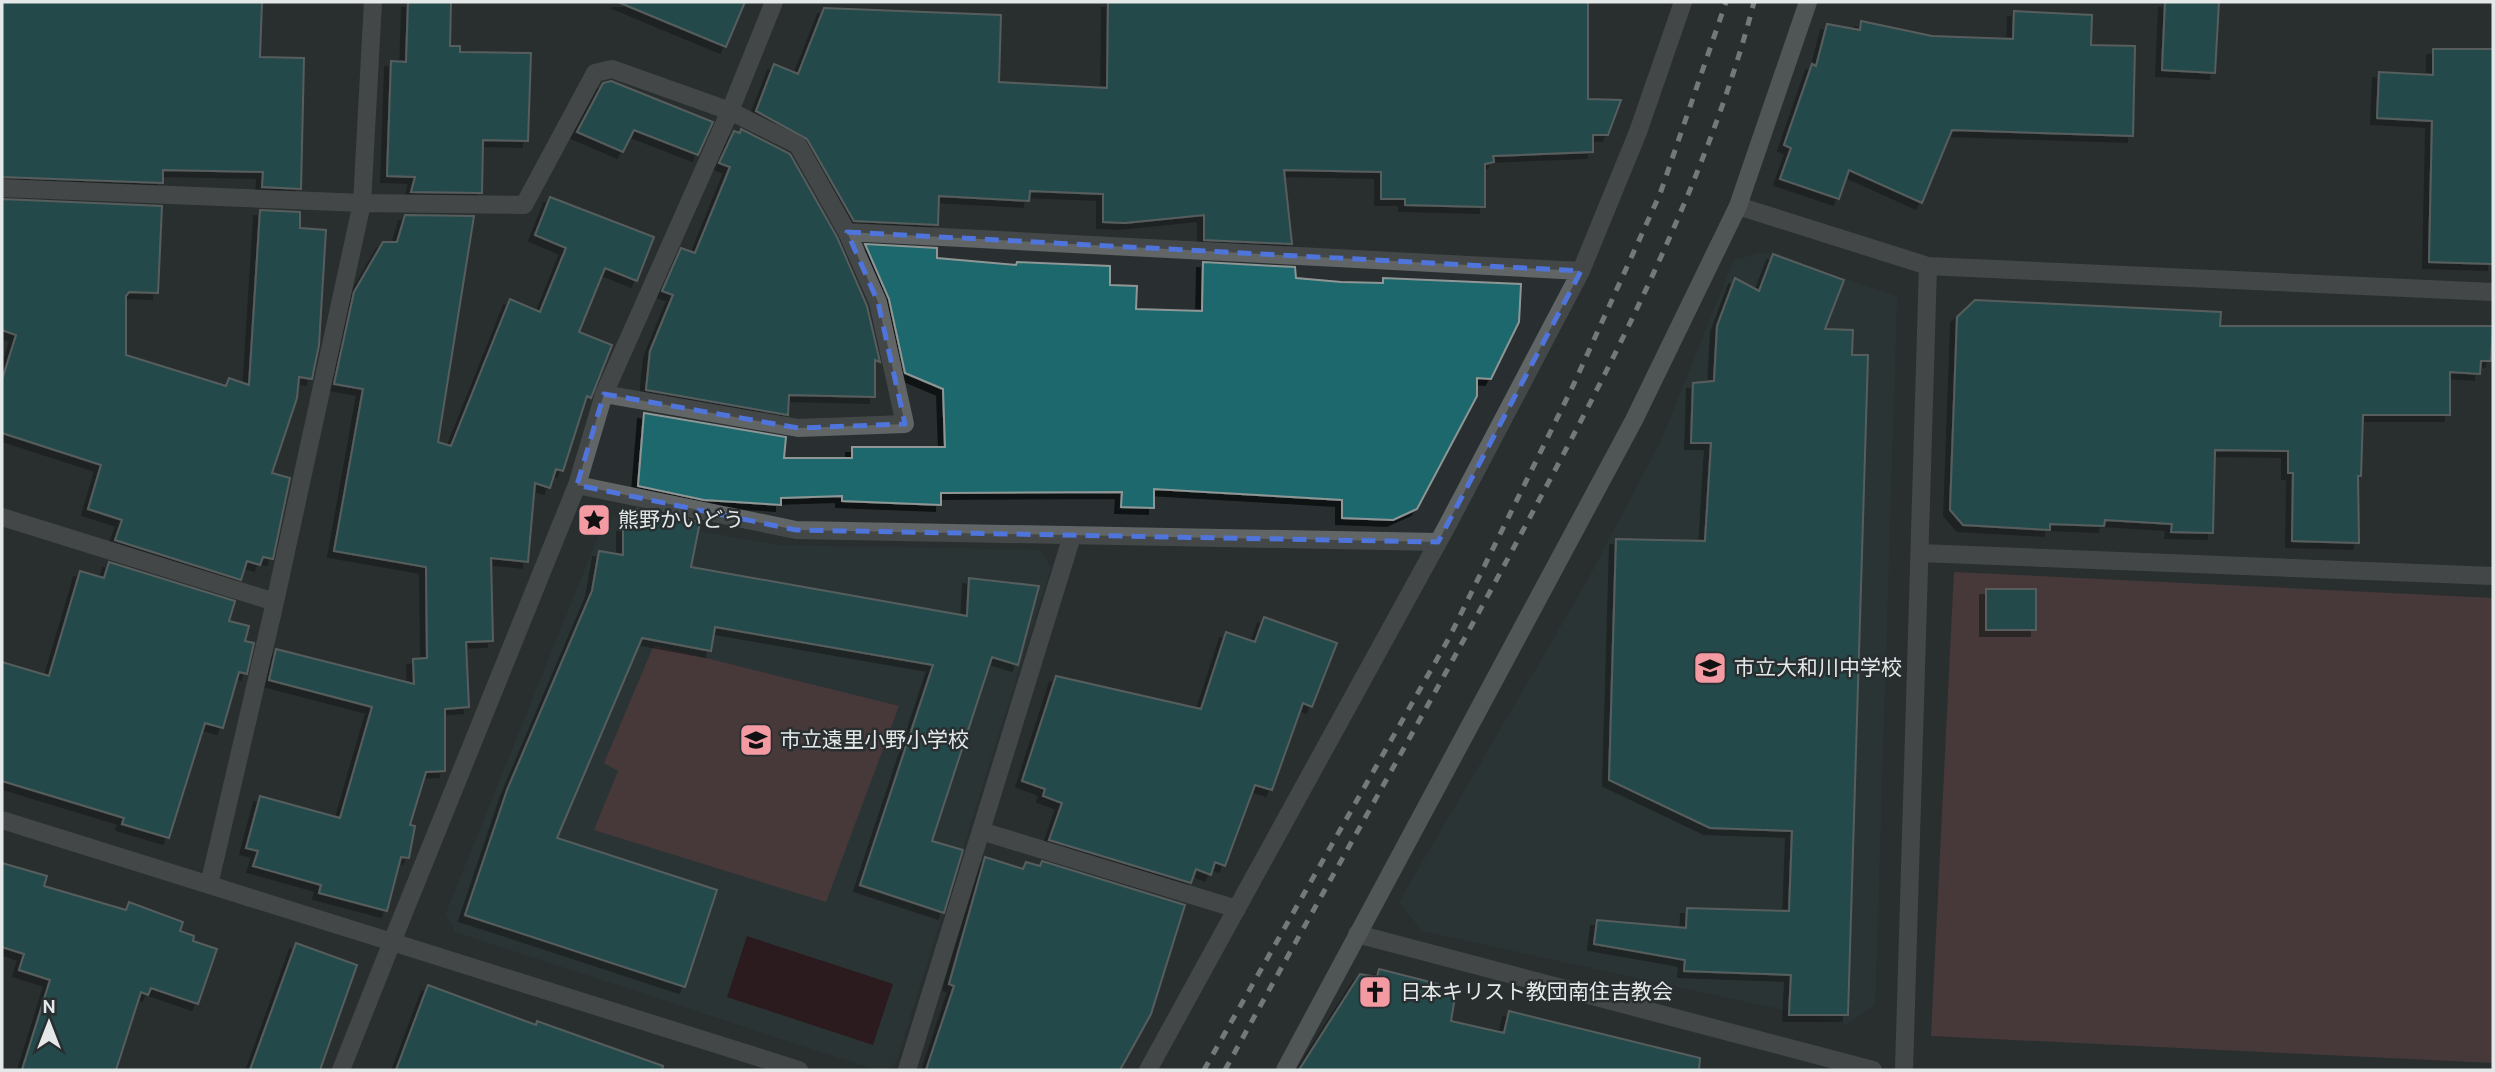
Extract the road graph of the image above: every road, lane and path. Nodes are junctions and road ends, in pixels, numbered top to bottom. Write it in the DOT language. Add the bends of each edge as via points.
graph roads {
  1 [pos="373,2"];
  2 [pos="774,2"];
  3 [pos="1683,2"];
  4 [pos="1808,2"];
  5 [pos="730,111"];
  6 [pos="2,188"];
  7 [pos="362,203"];
  8 [pos="1738,206"];
  9 [pos="847,232"];
  10 [pos="1928,267"];
  11 [pos="1581,271"];
  12 [pos="2493,292"];
  13 [pos="604,394"];
  14 [pos="577,485"];
  15 [pos="2,517"];
  16 [pos="1072,536"];
  17 [pos="1438,542"];
  18 [pos="1920,553"];
  19 [pos="2493,576"];
  20 [pos="275,602"];
  21 [pos="2,820"];
  22 [pos="981,831"];
  23 [pos="209,886"];
  24 [pos="1237,909"];
  25 [pos="1357,934"];
  26 [pos="392,942"];
  27 [pos="341,1070"];
  28 [pos="799,1070"];
  29 [pos="907,1070"];
  30 [pos="1148,1070"];
  31 [pos="1285,1070"];
  32 [pos="1873,1070"];
  33 [pos="1904,1070"];
  1 -- 7 [label="street"];
  2 -- 5 [label="street"];
  3 -- 11 [label="street" via="1638,132"];
  4 -- 8 [label="street"];
  5 -- 7 [label="street" via="612,69 595,73 524,205"];
  5 -- 9 [label="street" via="798,145"];
  5 -- 13 [label="street"];
  6 -- 7 [label="street"];
  7 -- 20 [label="street"];
  8 -- 10 [label="street"];
  8 -- 25 [label="street" via="1634,419"];
  9 -- 11 [label="street"];
  9 -- 13 [label="street" via="878,302 905,424 798,428"];
  10 -- 12 [label="street"];
  10 -- 18 [label="street"];
  11 -- 17 [label="street"];
  13 -- 14 [label="street"];
  14 -- 16 [label="street" via="796,530"];
  14 -- 26 [label="street"];
  15 -- 20 [label="street"];
  16 -- 17 [label="street"];
  16 -- 22 [label="street"];
  17 -- 24 [label="street"];
  18 -- 19 [label="street"];
  18 -- 33 [label="street"];
  20 -- 23 [label="street"];
  21 -- 23 [label="street"];
  22 -- 24 [label="street"];
  22 -- 29 [label="street"];
  23 -- 26 [label="street"];
  24 -- 30 [label="street"];
  25 -- 31 [label="street"];
  25 -- 32 [label="street"];
  26 -- 27 [label="street"];
  26 -- 28 [label="street"];
}
